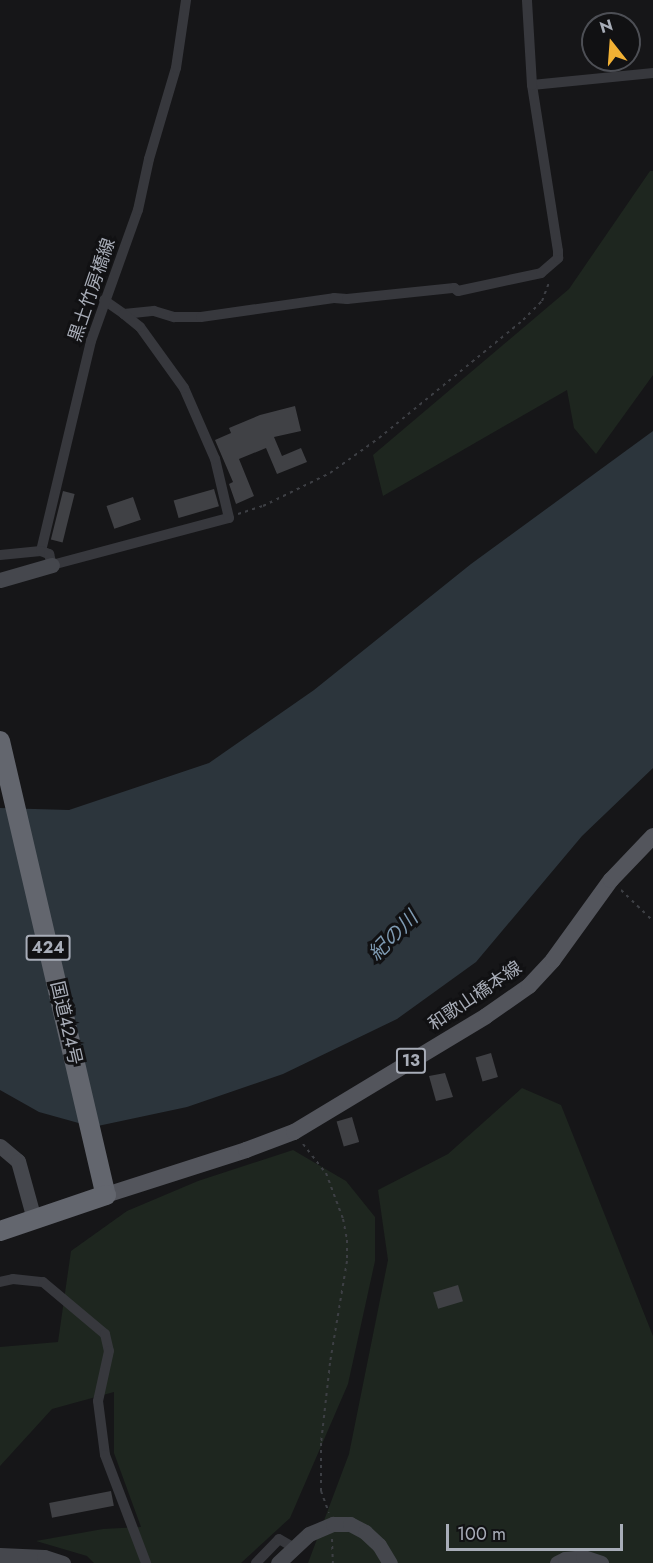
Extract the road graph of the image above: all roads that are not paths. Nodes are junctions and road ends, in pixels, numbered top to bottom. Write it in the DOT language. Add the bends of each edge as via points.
graph roads {
  1 [pos="186,0"];
  2 [pos="527,0"];
  3 [pos="653,73"];
  4 [pos="532,86"];
  5 [pos="104,300"];
  6 [pos="124,314"];
  7 [pos="41,551"];
  8 [pos="0,555"];
  9 [pos="52,565"];
  10 [pos="0,580"];
  11 [pos="0,741"];
  12 [pos="653,836"];
  13 [pos="0,1146"];
  14 [pos="106,1195"];
  15 [pos="34,1219"];
  16 [pos="0,1231"];
  17 [pos="0,1282"];
  18 [pos="293,1547"];
  19 [pos="0,1555"];
  20 [pos="63,1563"];
  21 [pos="146,1563"];
  22 [pos="256,1563"];
  23 [pos="279,1563"];
  24 [pos="390,1563"];
  25 [pos="557,1563"];
  26 [pos="602,1563"];
  1 -- 5 [label="street, 黒土竹房橋線" via="176,68 138,210"];
  2 -- 4 [label="street"];
  3 -- 4 [label="street"];
  4 -- 6 [label="street" via="558,258 540,273 458,291 454,288 334,298 201,317 174,317 154,311"];
  5 -- 6 [label="street"];
  5 -- 7 [label="street, 黒土竹房橋線"];
  6 -- 9 [label="street" via="140,327 184,388 214,459 229,518"];
  7 -- 8 [label="street"];
  7 -- 9 [label="street" via="49,554"];
  9 -- 10 [label="street"];
  11 -- 14 [label="highway, 国道424号 / 424"];
  12 -- 14 [label="main road, 和歌山橋本線 / 13" via="611,880 553,960 529,986 486,1016 294,1132"];
  13 -- 15 [label="street" via="18,1161"];
  14 -- 15 [label="highway"];
  15 -- 16 [label="highway"];
  17 -- 21 [label="street" via="43,1282 105,1334 108,1350 98,1401 105,1455"];
  18 -- 22 [label="street" via="279,1539"];
  18 -- 23 [label="street"];
  18 -- 24 [label="street" via="309,1534 333,1524 350,1524 380,1545"];
  19 -- 20 [label="street" via="44,1557"];
  25 -- 26 [label="street" via="583,1557"];
}
